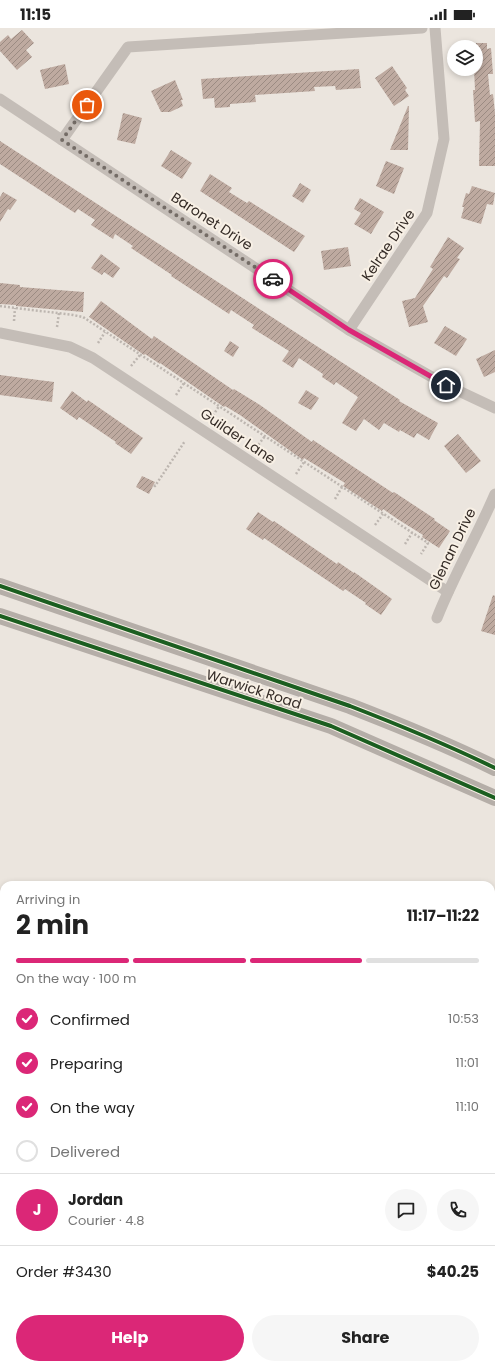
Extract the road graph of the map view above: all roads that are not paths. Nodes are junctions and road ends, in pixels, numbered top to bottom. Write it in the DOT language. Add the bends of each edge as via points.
graph roads {
  1 [pos="422,28"];
  2 [pos="435,28"];
  3 [pos="0,98"];
  4 [pos="62,140"];
  5 [pos="349,330"];
  6 [pos="0,333"];
  7 [pos="495,408"];
  8 [pos="495,494"];
  9 [pos="0,586"];
  10 [pos="448,592"];
  11 [pos="0,616"];
  12 [pos="437,618"];
  13 [pos="495,768"];
  14 [pos="495,798"];
  1 -- 4 [label="street" via="128,47"];
  2 -- 5 [label="street, Kelrae Drive" via="444,139 427,214"];
  3 -- 4 [label="street, Baronet Drive"];
  4 -- 5 [label="street, Baronet Drive"];
  5 -- 7 [label="street, Baronet Drive" via="446,385"];
  6 -- 10 [label="street, Guilder Lane" via="70,347 93,358"];
  8 -- 10 [label="street, Glenan Drive"];
  9 -- 13 [label="main road, Warwick Road" via="350,706 402,726"];
  10 -- 12 [label="street, Glenan Drive"];
  11 -- 14 [label="main road, Warwick Road" via="331,726"];
}
